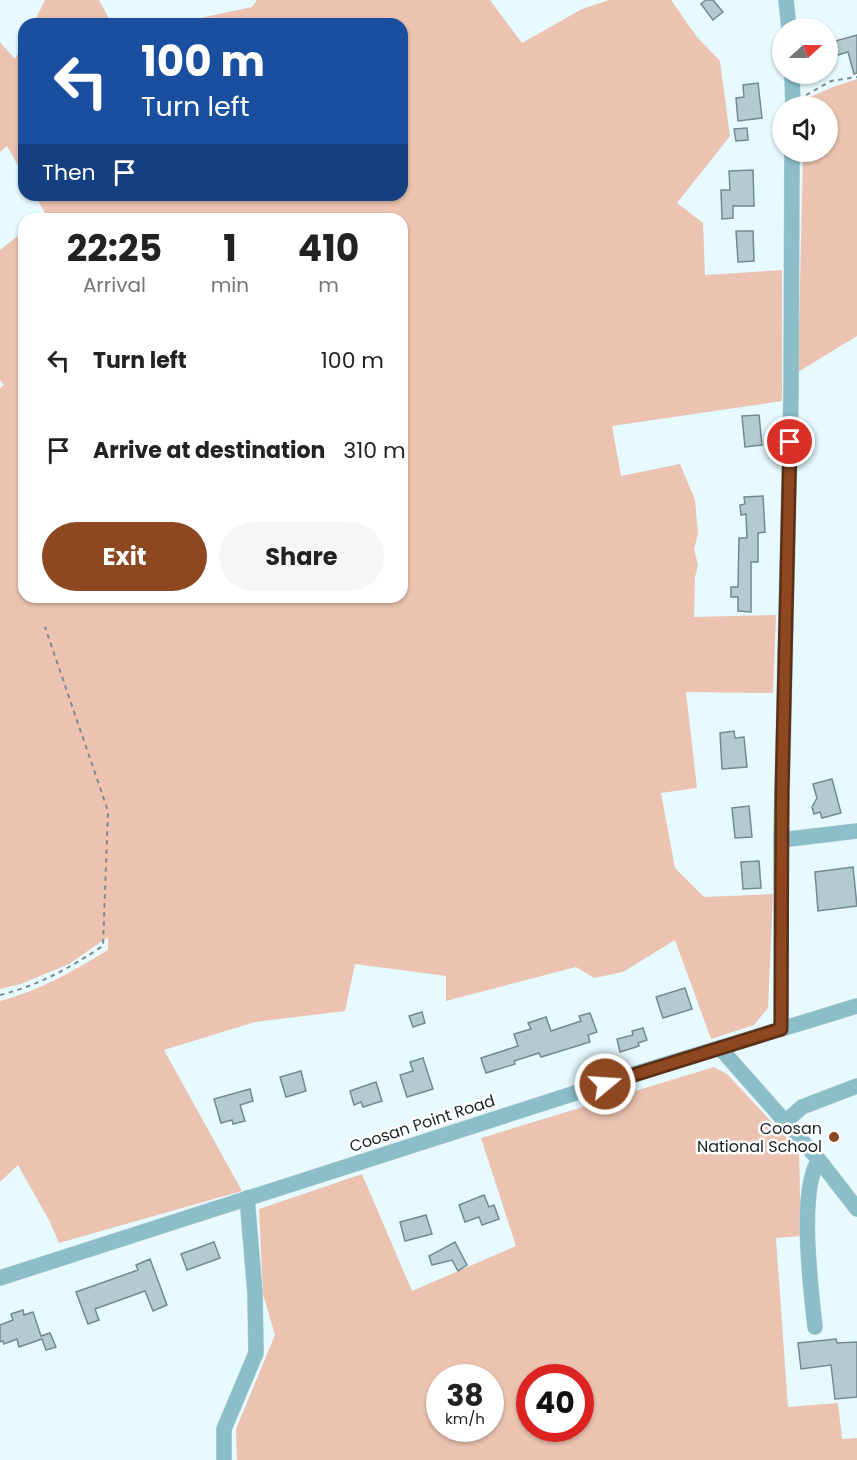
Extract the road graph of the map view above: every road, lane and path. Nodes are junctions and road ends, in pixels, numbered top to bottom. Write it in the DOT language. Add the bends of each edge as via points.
graph roads {
  1 [pos="786,0"];
  2 [pos="788,18"];
  3 [pos="857,77"];
  4 [pos="807,96"];
  5 [pos="792,162"];
  6 [pos="45,627"];
  7 [pos="857,831"];
  8 [pos="781,840"];
  9 [pos="0,995"];
  10 [pos="857,1006"];
  11 [pos="781,1029"];
  12 [pos="720,1048"];
  13 [pos="857,1086"];
  14 [pos="785,1122"];
  15 [pos="819,1160"];
  16 [pos="247,1198"];
  17 [pos="857,1209"];
  18 [pos="0,1278"];
  19 [pos="815,1327"];
  20 [pos="224,1460"];
  1 -- 2 [label="street"];
  3 -- 4 [label="path" via="831,81"];
  5 -- 8 [label="street"];
  6 -- 9 [label="path" via="108,811 103,946 63,972"];
  7 -- 8 [label="street"];
  8 -- 11 [label="street"];
  10 -- 11 [label="street, Coosan Point Road"];
  11 -- 12 [label="street, Coosan Point Road"];
  12 -- 14 [label="street"];
  12 -- 16 [label="street, Coosan Point Road"];
  13 -- 14 [label="street" via="802,1107"];
  14 -- 15 [label="street"];
  15 -- 17 [label="street"];
  15 -- 19 [label="street" via="809,1184 809,1272"];
  16 -- 18 [label="street, Coosan Point Road"];
  16 -- 20 [label="street" via="256,1353 224,1429"];
}
